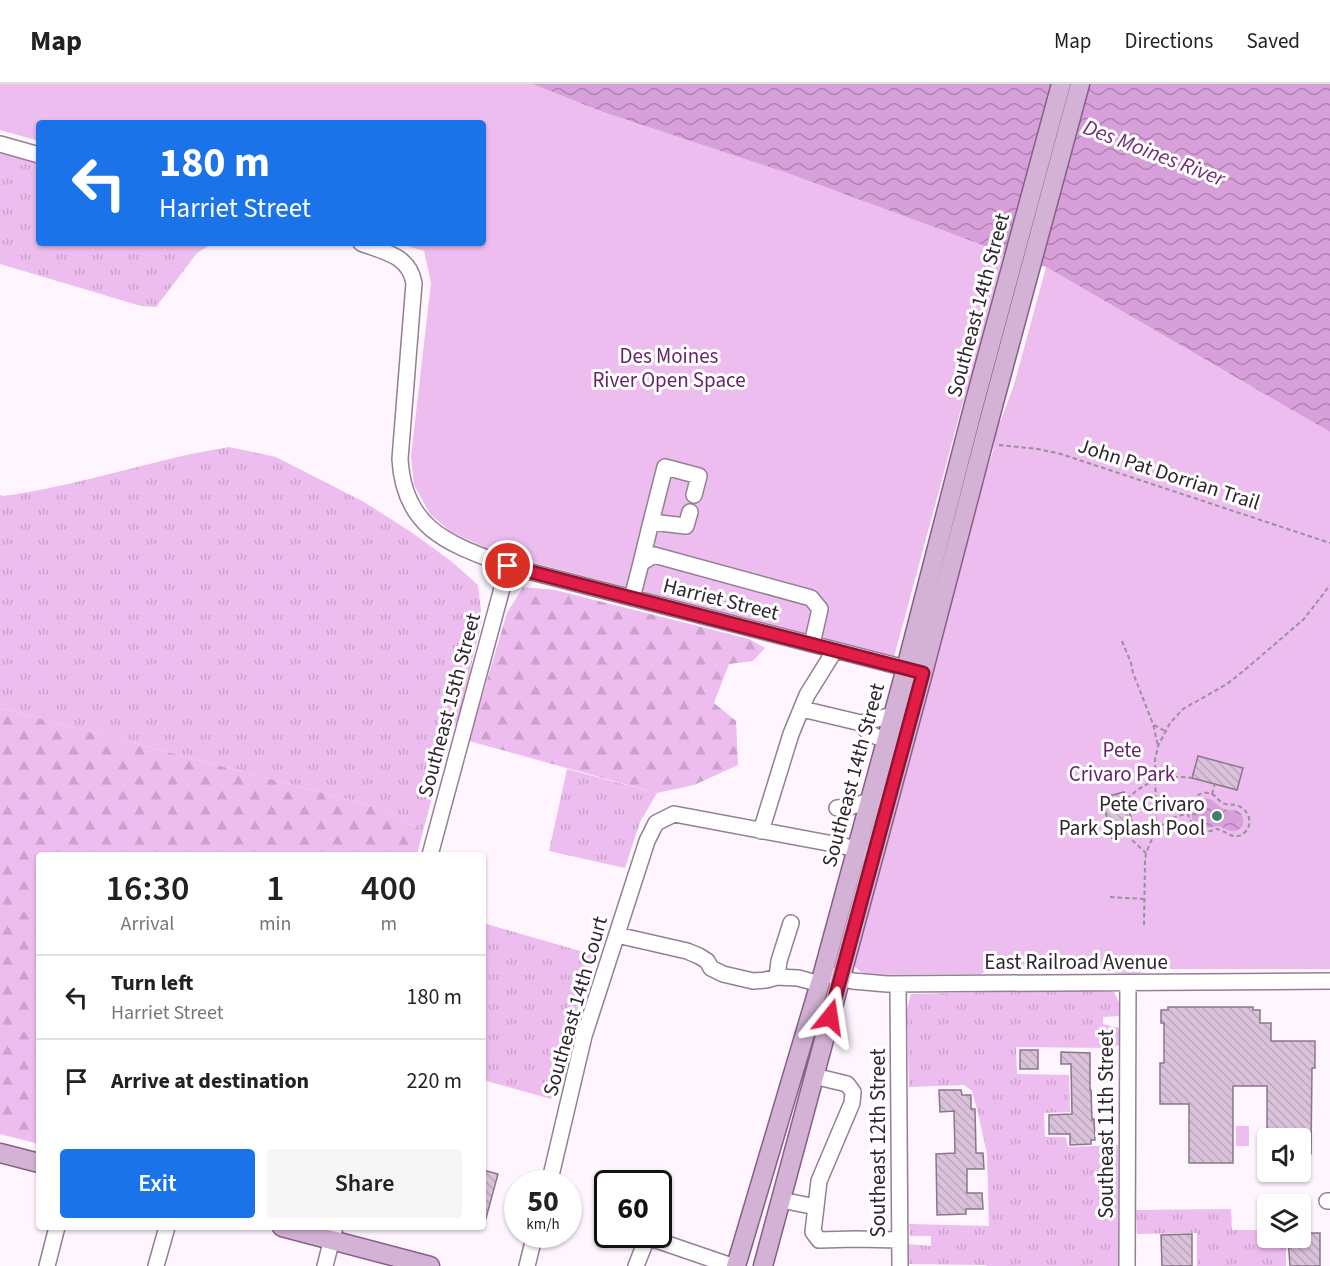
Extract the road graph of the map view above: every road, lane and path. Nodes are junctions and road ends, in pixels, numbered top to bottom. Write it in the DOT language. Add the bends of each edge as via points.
graph roads {
  1 [pos="1061,84"];
  2 [pos="1080,84"];
  3 [pos="0,144"];
  4 [pos="36,154"];
  5 [pos="369,246"];
  6 [pos="981,415"];
  7 [pos="996,445"];
  8 [pos="694,495"];
  9 [pos="690,512"];
  10 [pos="651,522"];
  11 [pos="1330,543"];
  12 [pos="641,562"];
  13 [pos="508,566"];
  14 [pos="1330,585"];
  15 [pos="632,598"];
  16 [pos="1122,641"];
  17 [pos="812,644"];
  18 [pos="835,650"];
  19 [pos="914,671"];
  20 [pos="802,709"];
  21 [pos="893,715"];
  22 [pos="861,723"];
  23 [pos="1153,724"];
  24 [pos="1165,731"];
  25 [pos="886,740"];
  26 [pos="1158,746"];
  27 [pos="1192,778"];
  28 [pos="1155,780"];
  29 [pos="1215,783"];
  30 [pos="1212,794"];
  31 [pos="1127,799"];
  32 [pos="870,801"];
  33 [pos="837,808"];
  34 [pos="1188,814"];
  35 [pos="761,831"];
  36 [pos="1155,832"];
  37 [pos="1128,834"];
  38 [pos="856,849"];
  39 [pos="431,852"];
  40 [pos="1146,853"];
  41 [pos="874,855"];
  42 [pos="1110,897"];
  43 [pos="1144,899"];
  44 [pos="791,923"];
  45 [pos="1144,925"];
  46 [pos="617,935"];
  47 [pos="777,977"];
  48 [pos="827,978"];
  49 [pos="1330,981"];
  50 [pos="1128,982"];
  51 [pos="898,984"];
  52 [pos="814,1076"];
  53 [pos="0,1153"];
  54 [pos="36,1162"];
  55 [pos="552,1170"];
  56 [pos="781,1200"];
  57 [pos="816,1207"];
  58 [pos="56,1230"];
  59 [pos="166,1230"];
  60 [pos="304,1230"];
  61 [pos="333,1234"];
  62 [pos="900,1240"];
  63 [pos="532,1248"];
  64 [pos="46,1266"];
  65 [pos="156,1266"];
  66 [pos="325,1266"];
  67 [pos="430,1266"];
  68 [pos="527,1266"];
  69 [pos="636,1266"];
  70 [pos="734,1266"];
  71 [pos="763,1266"];
  72 [pos="900,1266"];
  73 [pos="1127,1266"];
  1 -- 6 [label="main road, Southeast 14th Street"];
  2 -- 6 [label="main road, Southeast 14th Street"];
  3 -- 4 [label="street"];
  5 -- 13 [label="street, Harriet Street" via="402,259 413,274 400,459 406,494 419,517 439,535"];
  6 -- 19 [label="main road, Southeast 14th Street"];
  7 -- 11 [label="path, John Pat Dorrian Trail" via="1061,454"];
  8 -- 10 [label="street" via="699,476 665,467"];
  9 -- 10 [label="street" via="686,526"];
  10 -- 12 [label="street"];
  12 -- 15 [label="street"];
  12 -- 17 [label="street" via="654,555 811,598 820,609"];
  13 -- 15 [label="street, Harriet Street"];
  13 -- 39 [label="street, Southeast 15th Street"];
  14 -- 24 [label="path" via="1304,619 1227,684 1183,710"];
  15 -- 17 [label="street, Harriet Street"];
  16 -- 23 [label="path"];
  17 -- 18 [label="street, Harriet Street"];
  18 -- 19 [label="street, Harriet Street"];
  18 -- 20 [label="street"];
  19 -- 21 [label="main road, Southeast 14th Street"];
  19 -- 41 [label="main road, Southeast 14th Street"];
  20 -- 22 [label="street"];
  20 -- 35 [label="street"];
  21 -- 22 [label="street"];
  21 -- 25 [label="main road, Southeast 14th Street"];
  22 -- 25 [label="street" via="872,735"];
  23 -- 24 [label="path"];
  23 -- 26 [label="path"];
  24 -- 26 [label="path"];
  25 -- 32 [label="main road, Southeast 14th Street"];
  26 -- 28 [label="path"];
  27 -- 28 [label="path"];
  28 -- 31 [label="path"];
  28 -- 36 [label="path"];
  29 -- 30 [label="path"];
  30 -- 34 [label="path" via="1197,795"];
  30 -- 34 [label="path" via="1222,803 1247,812 1247,830 1234,836 1217,829 1206,831 1193,825"];
  32 -- 33 [label="street"];
  32 -- 38 [label="main road, Southeast 14th Street"];
  34 -- 36 [label="path" via="1168,820"];
  35 -- 38 [label="street"];
  35 -- 46 [label="street, Southeast 14th Court" via="674,814 656,823"];
  36 -- 40 [label="path"];
  37 -- 40 [label="path"];
  38 -- 41 [label="street"];
  38 -- 48 [label="main road, Southeast 14th Street"];
  40 -- 43 [label="path"];
  41 -- 48 [label="main road, Southeast 14th Street"];
  42 -- 43 [label="path"];
  43 -- 45 [label="path"];
  44 -- 47 [label="street"];
  46 -- 47 [label="street, East Railroad Avenue" via="693,953 723,974 753,981"];
  46 -- 55 [label="street, Southeast 14th Court" via="584,1036"];
  47 -- 48 [label="street, East Railroad Avenue"];
  48 -- 51 [label="street, East Railroad Avenue"];
  48 -- 52 [label="main road, Southeast 14th Street"];
  48 -- 70 [label="main road, Southeast 14th Street"];
  49 -- 50 [label="street, East Railroad Avenue"];
  50 -- 51 [label="street, East Railroad Avenue"];
  50 -- 73 [label="street, Southeast 11th Street"];
  51 -- 62 [label="street, Southeast 12th Street"];
  52 -- 56 [label="main road, Southeast 14th Street"];
  52 -- 57 [label="street" via="847,1084 853,1092 819,1181"];
  53 -- 54 [label="main road"];
  56 -- 57 [label="street"];
  56 -- 71 [label="main road, Southeast 14th Street"];
  57 -- 62 [label="street" via="813,1232 819,1240"];
  58 -- 64 [label="street"];
  59 -- 65 [label="street"];
  60 -- 61 [label="main road"];
  61 -- 66 [label="street"];
  61 -- 67 [label="main road"];
  62 -- 72 [label="street, Southeast 12th Street"];
  63 -- 68 [label="street"];
  69 -- 70 [label="street" via="645,1244 653,1239"];
}
